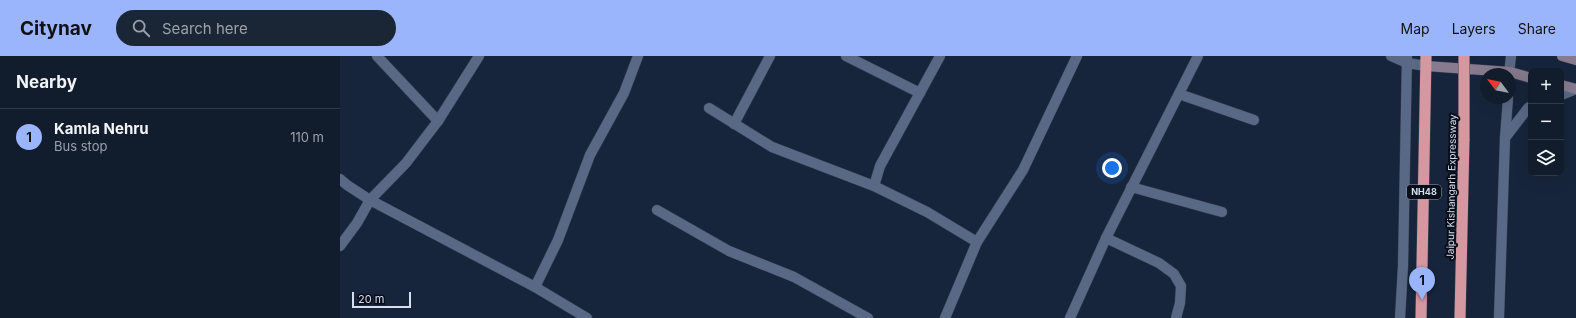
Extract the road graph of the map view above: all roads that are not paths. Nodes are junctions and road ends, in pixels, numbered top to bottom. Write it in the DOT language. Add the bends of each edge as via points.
graph roads {
  1 [pos="377,56"];
  2 [pos="479,56"];
  3 [pos="638,56"];
  4 [pos="770,56"];
  5 [pos="846,56"];
  6 [pos="940,56"];
  7 [pos="1077,56"];
  8 [pos="1198,56"];
  9 [pos="1391,56"];
  10 [pos="1464,56"];
  11 [pos="1510,56"];
  12 [pos="1562,56"];
  13 [pos="1407,60"];
  14 [pos="1576,60"];
  15 [pos="1426,61"];
  16 [pos="1510,68"];
  17 [pos="1480,69"];
  18 [pos="1516,74"];
  19 [pos="1528,77"];
  20 [pos="1564,86"];
  21 [pos="1576,89"];
  22 [pos="920,93"];
  23 [pos="1179,94"];
  24 [pos="1564,94"];
  25 [pos="1508,104"];
  26 [pos="709,108"];
  27 [pos="1528,108"];
  28 [pos="1254,120"];
  29 [pos="438,121"];
  30 [pos="734,124"];
  31 [pos="1505,138"];
  32 [pos="340,179"];
  33 [pos="874,186"];
  34 [pos="1131,187"];
  35 [pos="370,200"];
  36 [pos="657,210"];
  37 [pos="1222,212"];
  38 [pos="1106,238"];
  39 [pos="977,242"];
  40 [pos="340,246"];
  41 [pos="535,287"];
  42 [pos="587,318"];
  43 [pos="868,318"];
  44 [pos="945,318"];
  45 [pos="1070,318"];
  46 [pos="1176,318"];
  47 [pos="1400,318"];
  48 [pos="1421,318"];
  49 [pos="1460,318"];
  50 [pos="1499,318"];
  1 -- 29 [label="street"];
  2 -- 29 [label="street"];
  3 -- 41 [label="street" via="624,93 590,155 558,240"];
  4 -- 30 [label="street"];
  5 -- 22 [label="street"];
  6 -- 22 [label="street"];
  7 -- 39 [label="street" via="1022,170"];
  8 -- 23 [label="street"];
  9 -- 13 [label="street"];
  10 -- 49 [label="highway, Jaipur Kishangarh Expressway, bridge"];
  11 -- 16 [label="street"];
  12 -- 14 [label="main road"];
  13 -- 15 [label="street"];
  13 -- 47 [label="street"];
  15 -- 17 [label="main road"];
  15 -- 48 [label="highway, NH48"];
  18 -- 19 [label="main road"];
  20 -- 21 [label="main road"];
  21 -- 24 [label="street"];
  22 -- 33 [label="street" via="880,166"];
  23 -- 28 [label="street"];
  23 -- 34 [label="street"];
  25 -- 31 [label="street"];
  26 -- 30 [label="street"];
  27 -- 31 [label="street"];
  29 -- 35 [label="street" via="406,163"];
  30 -- 33 [label="street" via="772,147"];
  31 -- 50 [label="street"];
  32 -- 35 [label="street"];
  33 -- 39 [label="street" via="927,212"];
  34 -- 37 [label="street"];
  34 -- 38 [label="street"];
  35 -- 40 [label="street"];
  35 -- 41 [label="street"];
  36 -- 43 [label="street" via="729,250 794,277"];
  38 -- 45 [label="street"];
  38 -- 46 [label="street" via="1159,263 1174,274 1181,286"];
  39 -- 44 [label="street"];
  41 -- 42 [label="street"];
}
